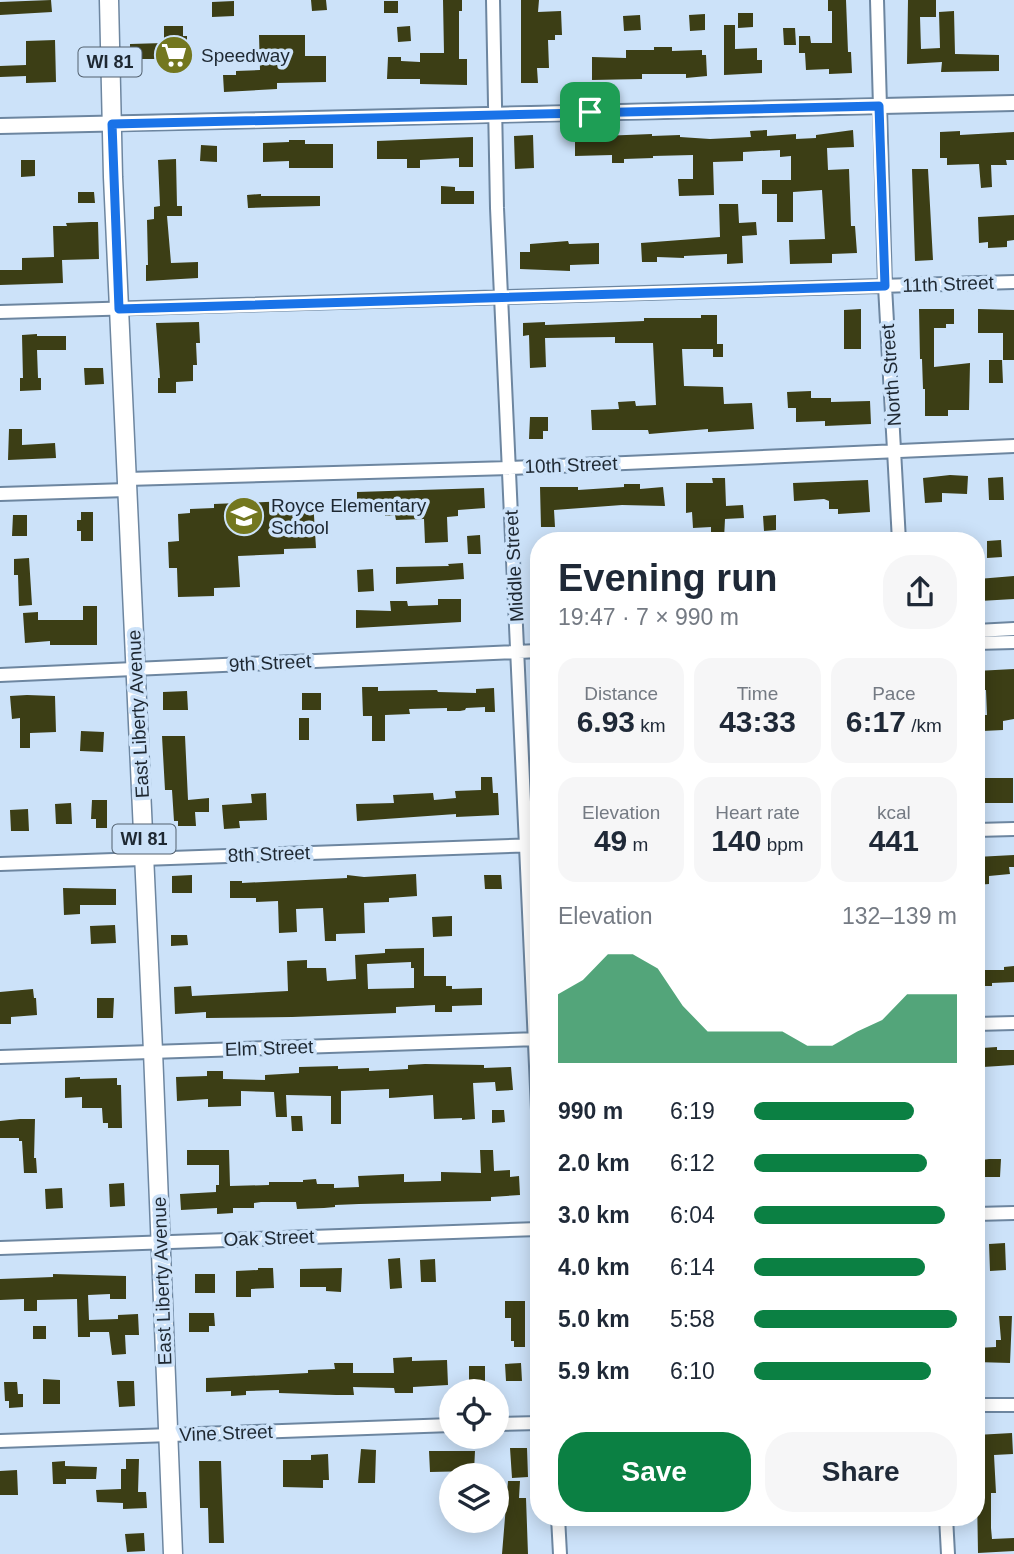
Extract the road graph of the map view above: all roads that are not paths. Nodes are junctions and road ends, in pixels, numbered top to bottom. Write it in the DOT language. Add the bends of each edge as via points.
graph roads {
  1 [pos="110,0"];
  2 [pos="493,0"];
  3 [pos="877,0"];
  4 [pos="1014,103"];
  5 [pos="879,106"];
  6 [pos="494,114"];
  7 [pos="112,124"];
  8 [pos="0,126"];
  9 [pos="1014,282"];
  10 [pos="885,286"];
  11 [pos="501,297"];
  12 [pos="119,309"];
  13 [pos="0,312"];
  14 [pos="1014,446"];
  15 [pos="895,451"];
  16 [pos="510,468"];
  17 [pos="127,485"];
  18 [pos="0,494"];
  19 [pos="899,532"];
  20 [pos="1014,629"];
  21 [pos="985,631"];
  22 [pos="1014,642"];
  23 [pos="985,643"];
  24 [pos="519,652"];
  25 [pos="530,652"];
  26 [pos="135,670"];
  27 [pos="0,675"];
  28 [pos="530,804"];
  29 [pos="1014,829"];
  30 [pos="985,830"];
  31 [pos="530,845"];
  32 [pos="144,858"];
  33 [pos="0,864"];
  34 [pos="1014,1023"];
  35 [pos="985,1024"];
  36 [pos="530,1039"];
  37 [pos="153,1051"];
  38 [pos="0,1057"];
  39 [pos="1014,1213"];
  40 [pos="985,1214"];
  41 [pos="530,1230"];
  42 [pos="161,1242"];
  43 [pos="0,1248"];
  44 [pos="985,1405"];
  45 [pos="1014,1405"];
  46 [pos="530,1423"];
  47 [pos="509,1424"];
  48 [pos="439,1425"];
  49 [pos="168,1435"];
  50 [pos="0,1441"];
  51 [pos="558,1526"];
  52 [pos="946,1526"];
  53 [pos="173,1554"];
  54 [pos="560,1554"];
  55 [pos="948,1554"];
  1 -- 7 [label="main road, East Liberty Avenue / WI 81"];
  2 -- 6 [label="street, Middle Street"];
  3 -- 5 [label="street, North Street"];
  4 -- 5 [label="street"];
  5 -- 6 [label="street"];
  5 -- 10 [label="street, North Street"];
  6 -- 7 [label="street"];
  6 -- 11 [label="street, Middle Street"];
  7 -- 8 [label="street"];
  7 -- 12 [label="main road, East Liberty Avenue / WI 81"];
  9 -- 10 [label="street, 11th Street"];
  10 -- 11 [label="street, 11th Street"];
  10 -- 15 [label="street, North Street"];
  11 -- 12 [label="street, 11th Street"];
  11 -- 16 [label="street, Middle Street"];
  12 -- 13 [label="street, 11th Street"];
  12 -- 17 [label="main road, East Liberty Avenue / WI 81"];
  14 -- 15 [label="street, 10th Street"];
  15 -- 16 [label="street, 10th Street"];
  15 -- 19 [label="street, North Street"];
  16 -- 17 [label="street, 10th Street"];
  16 -- 24 [label="street, Middle Street"];
  17 -- 18 [label="street, 10th Street"];
  17 -- 26 [label="main road, East Liberty Avenue / WI 81"];
  20 -- 21 [label="street"];
  22 -- 23 [label="street"];
  24 -- 25 [label="street, 9th Street"];
  24 -- 26 [label="street, 9th Street"];
  24 -- 28 [label="street, Middle Street"];
  26 -- 27 [label="street, 9th Street"];
  26 -- 32 [label="main road, East Liberty Avenue / WI 81"];
  29 -- 30 [label="street"];
  31 -- 32 [label="street, 8th Street"];
  32 -- 33 [label="street, 8th Street"];
  32 -- 37 [label="main road, East Liberty Avenue / WI 81"];
  34 -- 35 [label="street"];
  36 -- 37 [label="street, Elm Street"];
  37 -- 38 [label="street, Elm Street"];
  37 -- 42 [label="main road, East Liberty Avenue / WI 81"];
  39 -- 40 [label="street"];
  41 -- 42 [label="street, Oak Street"];
  42 -- 43 [label="street, Oak Street"];
  42 -- 49 [label="main road, East Liberty Avenue / WI 81"];
  44 -- 45 [label="street"];
  46 -- 47 [label="street"];
  48 -- 49 [label="street, Vine Street"];
  49 -- 50 [label="street, Vine Street"];
  49 -- 53 [label="main road, East Liberty Avenue / WI 81"];
  51 -- 54 [label="street"];
  52 -- 55 [label="street"];
}
